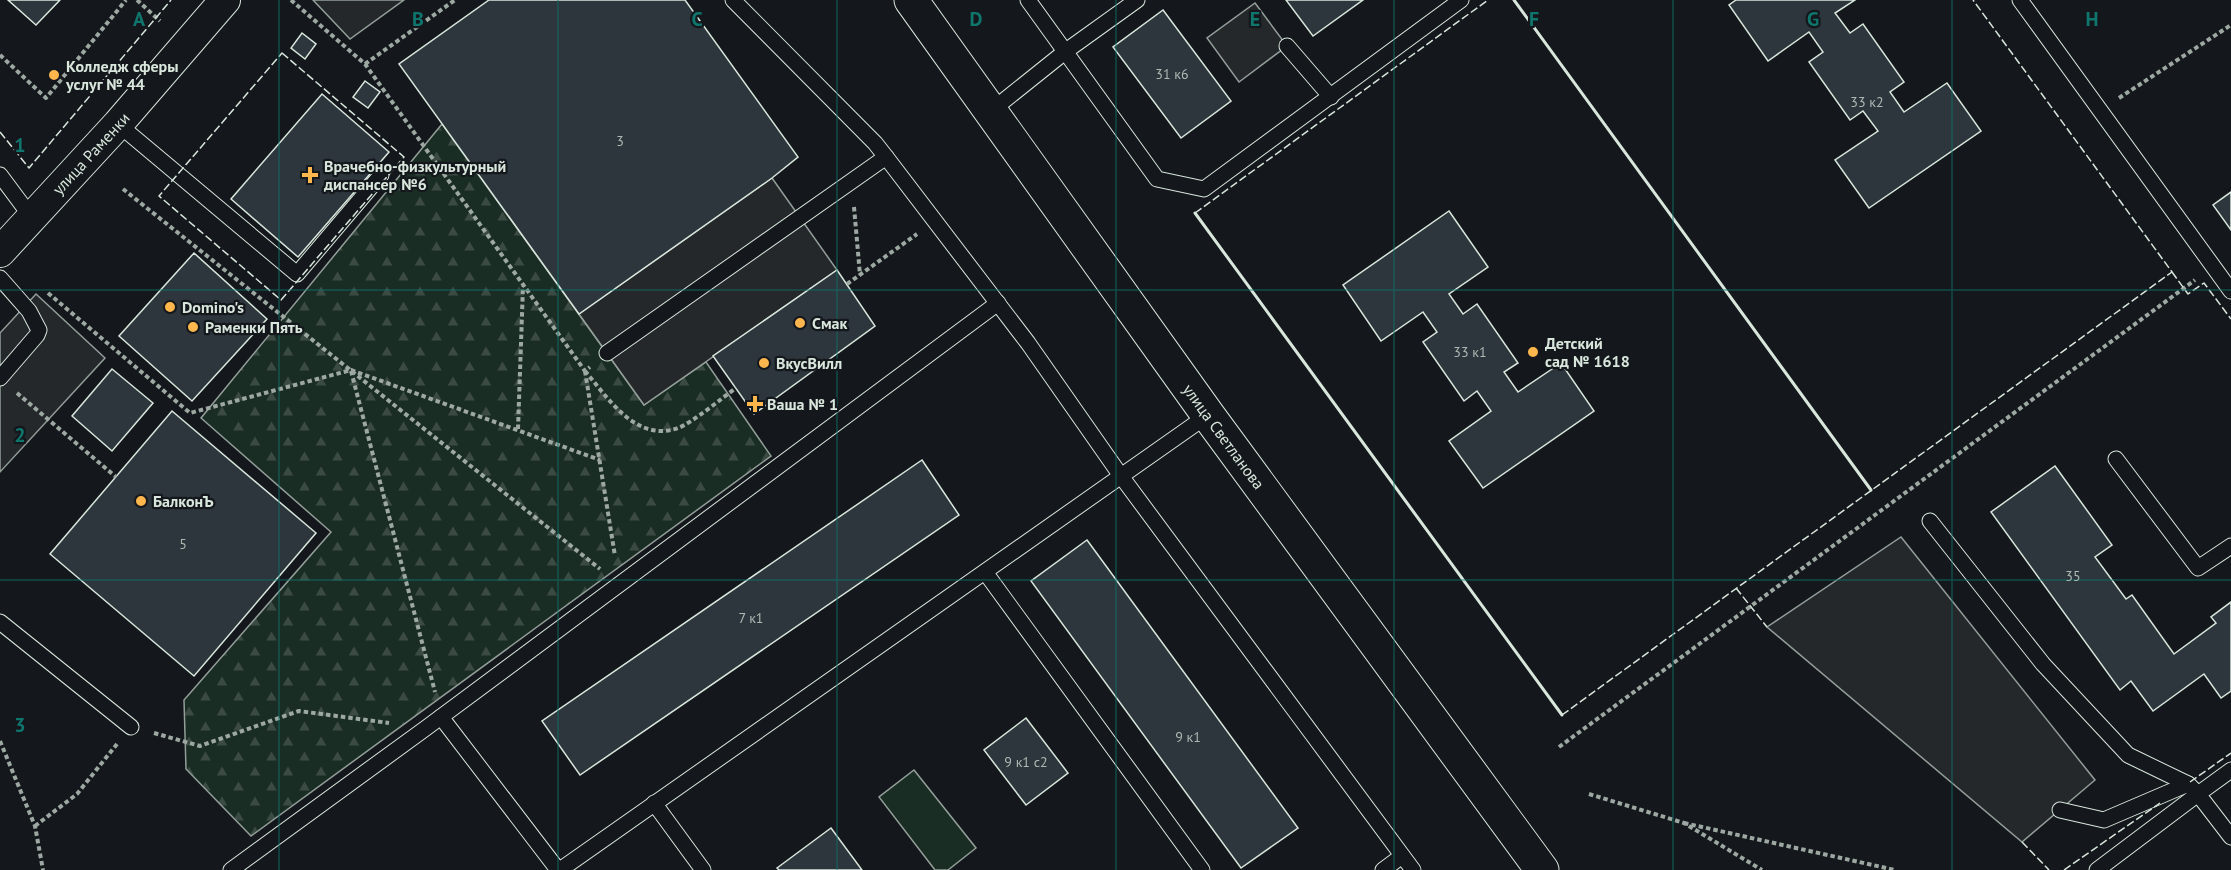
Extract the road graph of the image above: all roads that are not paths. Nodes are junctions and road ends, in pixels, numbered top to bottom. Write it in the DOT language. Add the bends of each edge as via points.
graph roads {
  1 [pos="225,0"];
  2 [pos="734,0"];
  3 [pos="911,0"];
  4 [pos="1028,0"];
  5 [pos="1137,0"];
  6 [pos="1461,0"];
  7 [pos="2020,0"];
  8 [pos="1287,46"];
  9 [pos="1066,51"];
  10 [pos="1330,97"];
  11 [pos="991,111"];
  12 [pos="118,124"];
  13 [pos="886,157"];
  14 [pos="0,175"];
  15 [pos="381,175"];
  16 [pos="32,218"];
  17 [pos="0,252"];
  18 [pos="0,278"];
  19 [pos="2231,291"];
  20 [pos="998,303"];
  21 [pos="607,353"];
  22 [pos="4,382"];
  23 [pos="1208,415"];
  24 [pos="2116,459"];
  25 [pos="1122,476"];
  26 [pos="1930,521"];
  27 [pos="2231,546"];
  28 [pos="985,572"];
  29 [pos="0,621"];
  30 [pos="441,717"];
  31 [pos="130,727"];
  32 [pos="2231,770"];
  33 [pos="2193,789"];
  34 [pos="654,803"];
  35 [pos="2060,810"];
  36 [pos="2231,837"];
  37 [pos="1402,856"];
  38 [pos="231,870"];
  39 [pos="559,870"];
  40 [pos="703,870"];
  41 [pos="1202,870"];
  42 [pos="1383,870"];
  43 [pos="1413,870"];
  44 [pos="1542,870"];
  45 [pos="2097,870"];
  1 -- 12 [label="street, улица Раменки"];
  2 -- 13 [label="lane"];
  3 -- 11 [label="street, улица Светланова"];
  4 -- 9 [label="lane"];
  5 -- 9 [label="lane"];
  6 -- 10 [label="lane"];
  7 -- 19 [label="lane"];
  8 -- 10 [label="lane"];
  9 -- 10 [label="lane" via="1157,179 1204,189"];
  9 -- 11 [label="lane"];
  11 -- 23 [label="street, улица Светланова"];
  12 -- 15 [label="lane" via="297,274"];
  12 -- 16 [label="street, улица Раменки"];
  13 -- 20 [label="lane"];
  13 -- 21 [label="lane"];
  14 -- 16 [label="lane"];
  16 -- 17 [label="street, улица Раменки"];
  18 -- 22 [label="lane" via="29,311 39,330"];
  20 -- 25 [label="lane"];
  20 -- 30 [label="lane"];
  23 -- 25 [label="lane"];
  23 -- 44 [label="street, улица Светланова"];
  24 -- 27 [label="lane" via="2198,568"];
  25 -- 28 [label="lane"];
  25 -- 37 [label="lane"];
  26 -- 33 [label="lane" via="2043,664 2128,755"];
  28 -- 34 [label="lane"];
  28 -- 41 [label="lane"];
  29 -- 31 [label="lane"];
  30 -- 38 [label="lane"];
  30 -- 39 [label="lane"];
  32 -- 33 [label="lane"];
  33 -- 35 [label="lane" via="2104,820"];
  33 -- 36 [label="lane"];
  33 -- 45 [label="lane"];
  34 -- 39 [label="lane"];
  34 -- 40 [label="lane"];
  37 -- 42 [label="lane"];
  37 -- 43 [label="lane"];
}
